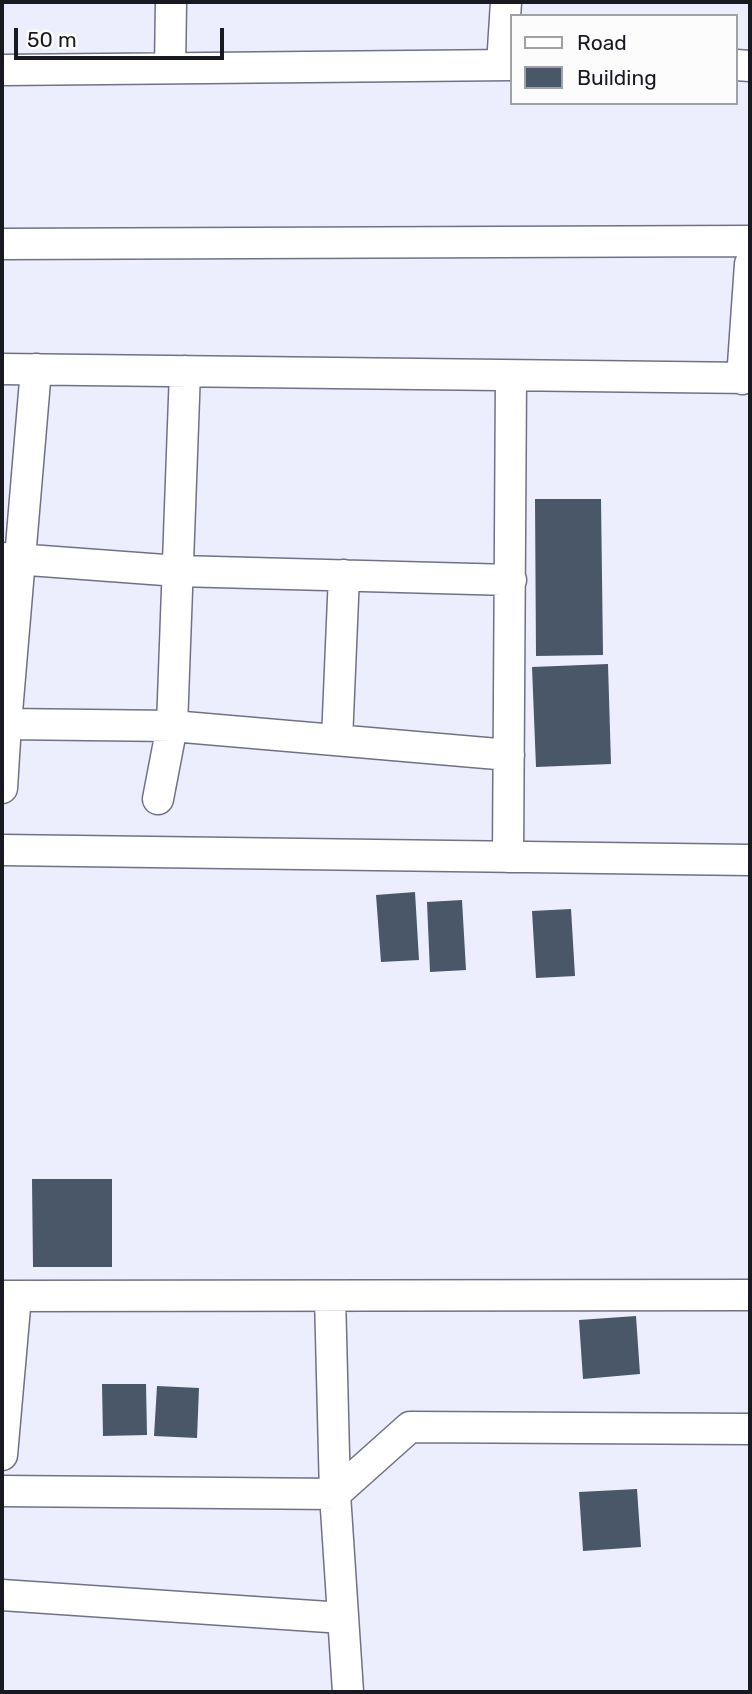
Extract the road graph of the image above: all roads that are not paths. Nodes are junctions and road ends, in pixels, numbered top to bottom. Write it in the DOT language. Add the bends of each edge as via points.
graph roads {
  1 [pos="171,2"];
  2 [pos="506,2"];
  3 [pos="507,65"];
  4 [pos="170,68"];
  5 [pos="2,70"];
  6 [pos="750,241"];
  7 [pos="2,244"];
  8 [pos="750,264"];
  9 [pos="2,369"];
  10 [pos="36,369"];
  11 [pos="185,372"];
  12 [pos="511,376"];
  13 [pos="746,379"];
  14 [pos="11,558"];
  15 [pos="178,570"];
  16 [pos="344,575"];
  17 [pos="510,580"];
  18 [pos="6,724"];
  19 [pos="172,726"];
  20 [pos="337,740"];
  21 [pos="509,755"];
  22 [pos="2,788"];
  23 [pos="158,799"];
  24 [pos="2,850"];
  25 [pos="508,856"];
  26 [pos="750,860"];
  27 [pos="750,1295"];
  28 [pos="9,1296"];
  29 [pos="330,1296"];
  30 [pos="750,1429"];
  31 [pos="2,1455"];
  32 [pos="2,1491"];
  33 [pos="335,1494"];
  34 [pos="2,1595"];
  35 [pos="343,1618"];
  36 [pos="348,1692"];
  1 -- 4 [label="street"];
  2 -- 3 [label="street"];
  3 -- 4 [label="street"];
  4 -- 5 [label="street"];
  6 -- 7 [label="street"];
  8 -- 13 [label="street"];
  9 -- 10 [label="street"];
  10 -- 11 [label="street"];
  10 -- 14 [label="street"];
  11 -- 12 [label="street"];
  11 -- 15 [label="street"];
  12 -- 13 [label="street"];
  12 -- 17 [label="street"];
  14 -- 15 [label="street"];
  14 -- 18 [label="street"];
  15 -- 16 [label="street"];
  15 -- 19 [label="street"];
  16 -- 17 [label="street"];
  16 -- 20 [label="street"];
  17 -- 21 [label="street"];
  18 -- 19 [label="street"];
  18 -- 22 [label="street"];
  19 -- 20 [label="street"];
  19 -- 23 [label="street"];
  20 -- 21 [label="street"];
  21 -- 25 [label="street"];
  24 -- 25 [label="street"];
  25 -- 26 [label="street"];
  27 -- 29 [label="street"];
  28 -- 29 [label="street"];
  28 -- 31 [label="street"];
  29 -- 33 [label="street"];
  30 -- 33 [label="street" via="410,1427"];
  32 -- 33 [label="street"];
  33 -- 35 [label="street"];
  34 -- 35 [label="street"];
  35 -- 36 [label="street"];
}
